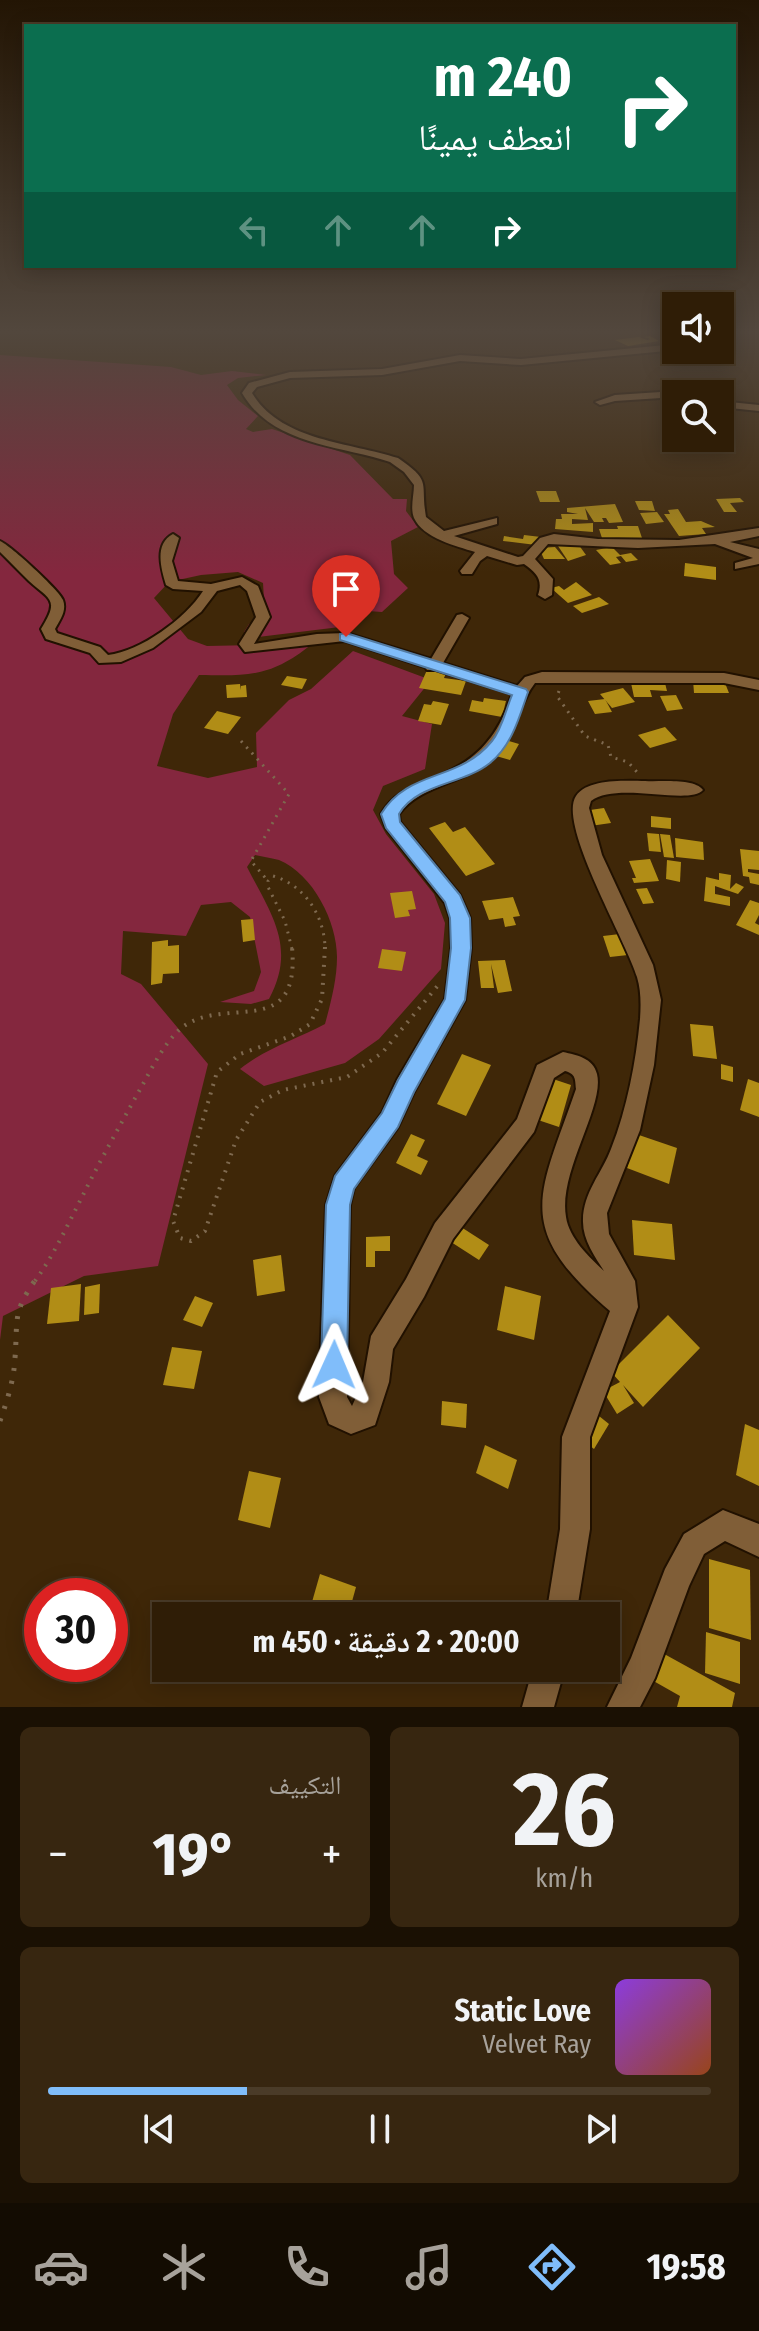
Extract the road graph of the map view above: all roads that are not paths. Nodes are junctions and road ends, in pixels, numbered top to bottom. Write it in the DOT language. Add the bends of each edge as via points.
graph roads {
  1 [pos="259,413"];
  2 [pos="493,521"];
  3 [pos="759,532"];
  4 [pos="442,535"];
  5 [pos="173,538"];
  6 [pos="711,541"];
  7 [pos="0,545"];
  8 [pos="487,551"];
  9 [pos="759,558"];
  10 [pos="527,560"];
  11 [pos="740,566"];
  12 [pos="467,571"];
  13 [pos="212,588"];
  14 [pos="545,595"];
  15 [pos="462,618"];
  16 [pos="432,667"];
  17 [pos="759,685"];
  18 [pos="520,692"];
  19 [pos="695,790"];
  20 [pos="625,1307"];
  21 [pos="759,1542"];
  22 [pos="563,1602"];
  23 [pos="545,1682"];
  24 [pos="538,1707"];
  25 [pos="623,1707"];
  1 -- 4 [label="street" via="274,426 376,453 408,470 420,485 424,525"];
  2 -- 4 [label="street"];
  3 -- 6 [label="street"];
  4 -- 8 [label="street"];
  5 -- 13 [label="street" via="165,561 173,585"];
  6 -- 9 [label="street" via="753,551"];
  6 -- 10 [label="street" via="617,544 554,538"];
  7 -- 13 [label="street" via="50,588 58,603 48,629 51,636 95,650 104,660 127,658 155,641 202,606"];
  8 -- 10 [label="street"];
  8 -- 12 [label="street"];
  9 -- 11 [label="street"];
  10 -- 14 [label="street" via="547,579"];
  13 -- 16 [label="street" via="238,581 256,589 263,617 248,637 250,649 346,637"];
  15 -- 16 [label="street"];
  16 -- 18 [label="street"];
  17 -- 18 [label="street" via="724,678 542,677 530,680"];
  18 -- 20 [label="street" via="503,740 484,760 414,790 398,800 390,814 392,824 453,900 461,948 455,1000 390,1120 343,1184 338,1205 333,1397 339,1414 351,1420 365,1415 380,1345 444,1231 526,1125 545,1072 563,1061 586,1074 587,1089 555,1188 553,1217 567,1248"];
  19 -- 20 [label="street" via="591,791 580,809 596,865 650,988 645,1058 623,1148 595,1212 596,1234 624,1279"];
  20 -- 22 [label="street" via="576,1437 575,1529"];
  21 -- 25 [label="street" via="723,1525 694,1544"];
  23 -- 24 [label="street"];
}
